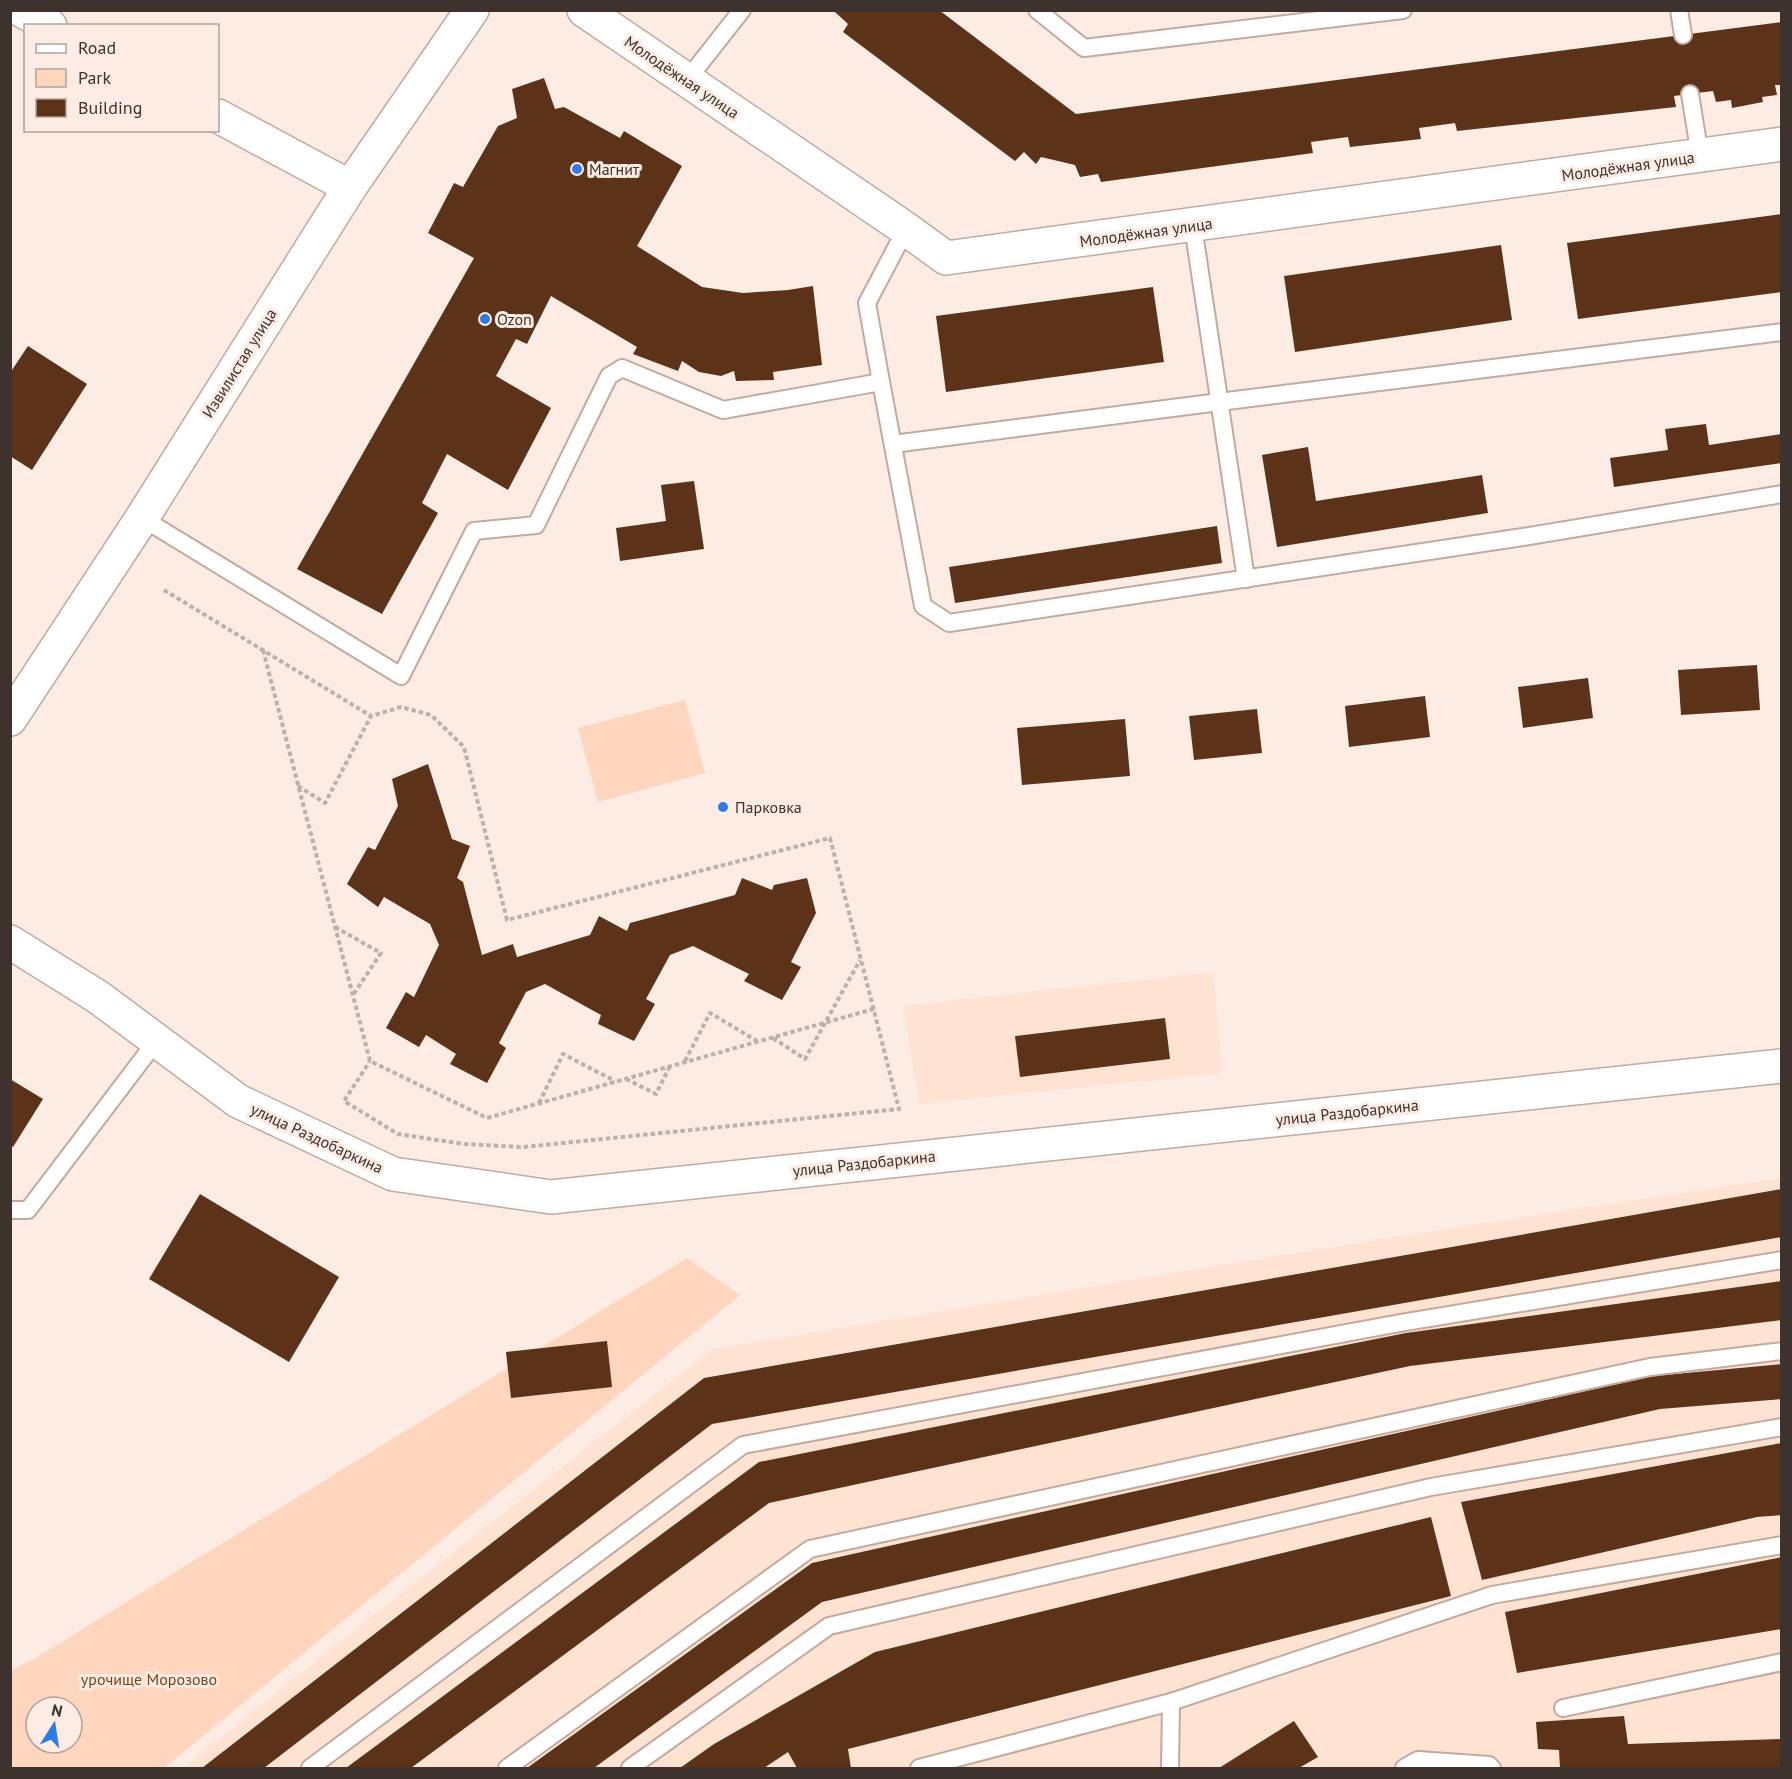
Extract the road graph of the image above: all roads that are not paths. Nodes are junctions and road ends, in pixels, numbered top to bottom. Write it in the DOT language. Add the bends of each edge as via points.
graph roads {
  1 [pos="21,10"];
  2 [pos="472,10"];
  3 [pos="584,10"];
  4 [pos="742,10"];
  5 [pos="1037,10"];
  6 [pos="1403,10"];
  7 [pos="1679,10"];
  8 [pos="46,24"];
  9 [pos="1683,35"];
  10 [pos="687,81"];
  11 [pos="1690,94"];
  12 [pos="219,117"];
  13 [pos="1782,144"];
  14 [pos="1700,156"];
  15 [pos="350,187"];
  16 [pos="1193,225"];
  17 [pos="906,229"];
  18 [pos="1782,332"];
  19 [pos="881,382"];
  20 [pos="1219,402"];
  21 [pos="892,444"];
  22 [pos="1782,494"];
  23 [pos="142,518"];
  24 [pos="1246,579"];
  25 [pos="10,719"];
  26 [pos="10,942"];
  27 [pos="157,1040"];
  28 [pos="1782,1066"];
  29 [pos="10,1210"];
  30 [pos="1782,1260"];
  31 [pos="1782,1351"];
  32 [pos="1782,1427"];
  33 [pos="1782,1545"];
  34 [pos="1782,1662"];
  35 [pos="1171,1702"];
  36 [pos="1563,1708"];
  37 [pos="310,1768"];
  38 [pos="507,1768"];
  39 [pos="630,1768"];
  40 [pos="919,1768"];
  41 [pos="1170,1768"];
  42 [pos="1404,1768"];
  43 [pos="1492,1768"];
  1 -- 8 [label="street"];
  2 -- 15 [label="street, Извилистая улица"];
  3 -- 10 [label="street, Молодёжная улица"];
  4 -- 10 [label="lane"];
  5 -- 6 [label="lane" via="1084,48"];
  7 -- 9 [label="lane"];
  10 -- 17 [label="street, Молодёжная улица"];
  11 -- 14 [label="lane"];
  12 -- 15 [label="street"];
  13 -- 14 [label="street, Молодёжная улица"];
  14 -- 16 [label="street, Молодёжная улица"];
  15 -- 23 [label="street, Извилистая улица"];
  16 -- 17 [label="street, Молодёжная улица" via="946,258"];
  16 -- 20 [label="lane"];
  17 -- 19 [label="lane" via="867,303"];
  18 -- 20 [label="lane"];
  19 -- 21 [label="lane"];
  19 -- 23 [label="lane" via="723,410 622,368 609,376 536,525 474,531 401,676"];
  20 -- 21 [label="lane"];
  20 -- 24 [label="lane"];
  21 -- 24 [label="lane" via="923,606 949,623"];
  22 -- 24 [label="lane"];
  23 -- 25 [label="street, Извилистая улица"];
  26 -- 27 [label="street, улица Раздобаркина" via="98,997"];
  27 -- 28 [label="street, улица Раздобаркина" via="238,1101 393,1174 551,1197"];
  27 -- 29 [label="lane" via="28,1210"];
  30 -- 37 [label="lane" via="1400,1323 743,1445"];
  31 -- 38 [label="lane" via="1650,1367 810,1549"];
  32 -- 39 [label="lane" via="1431,1487 829,1626"];
  33 -- 35 [label="lane" via="1492,1595"];
  34 -- 36 [label="lane"];
  35 -- 40 [label="lane"];
  35 -- 41 [label="lane"];
  42 -- 43 [label="lane" via="1418,1760"];
}
